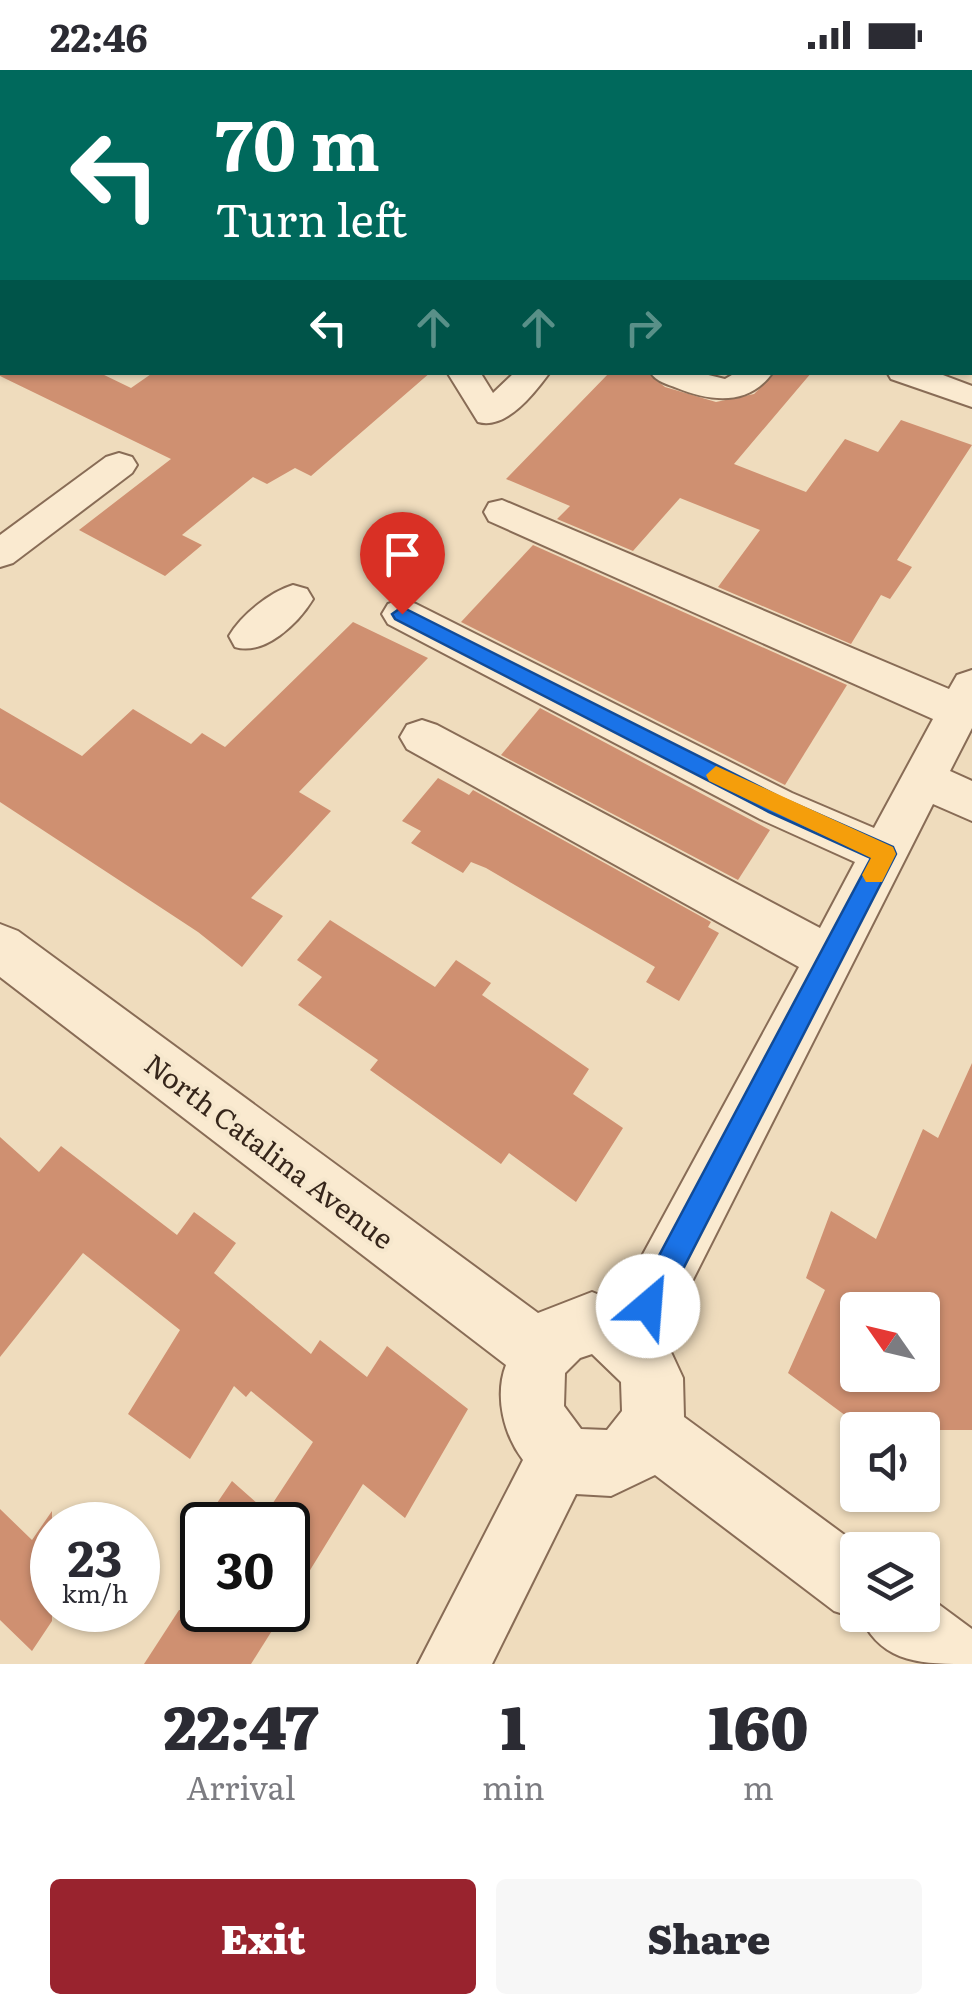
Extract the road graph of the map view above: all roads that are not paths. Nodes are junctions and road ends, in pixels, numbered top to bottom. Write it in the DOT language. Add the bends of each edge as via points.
graph roads {
  1 [pos="465,375"];
  2 [pos="531,375"];
  3 [pos="674,375"];
  4 [pos="755,375"];
  5 [pos="911,375"];
  6 [pos="972,397"];
  7 [pos="118,465"];
  8 [pos="502,512"];
  9 [pos="0,554"];
  10 [pos="293,599"];
  11 [pos="402,614"];
  12 [pos="250,636"];
  13 [pos="965,698"];
  14 [pos="422,737"];
  15 [pos="924,779"];
  16 [pos="972,802"];
  17 [pos="885,854"];
  18 [pos="0,947"];
  19 [pos="829,958"];
  20 [pos="630,1340"];
  21 [pos="540,1353"];
  22 [pos="649,1430"];
  23 [pos="561,1455"];
  24 [pos="840,1573"];
  25 [pos="918,1632"];
  26 [pos="454,1664"];
  27 [pos="960,1664"];
  1 -- 2 [label="street" via="490,415"];
  3 -- 4 [label="street" via="719,392 744,388"];
  5 -- 6 [label="street"];
  7 -- 9 [label="street"];
  8 -- 13 [label="street"];
  10 -- 12 [label="street"];
  11 -- 17 [label="street" via="776,806"];
  13 -- 15 [label="street"];
  14 -- 19 [label="street"];
  15 -- 16 [label="street"];
  15 -- 17 [label="street"];
  17 -- 19 [label="street"];
  18 -- 21 [label="street, North Catalina Avenue"];
  19 -- 20 [label="street"];
  20 -- 21 [label="street" via="612,1328 572,1326"];
  20 -- 22 [label="street" via="653,1381"];
  21 -- 23 [label="street" via="532,1372 535,1418"];
  22 -- 23 [label="street" via="621,1461 580,1464"];
  22 -- 24 [label="street"];
  23 -- 26 [label="street"];
  25 -- 27 [label="street"];
}
